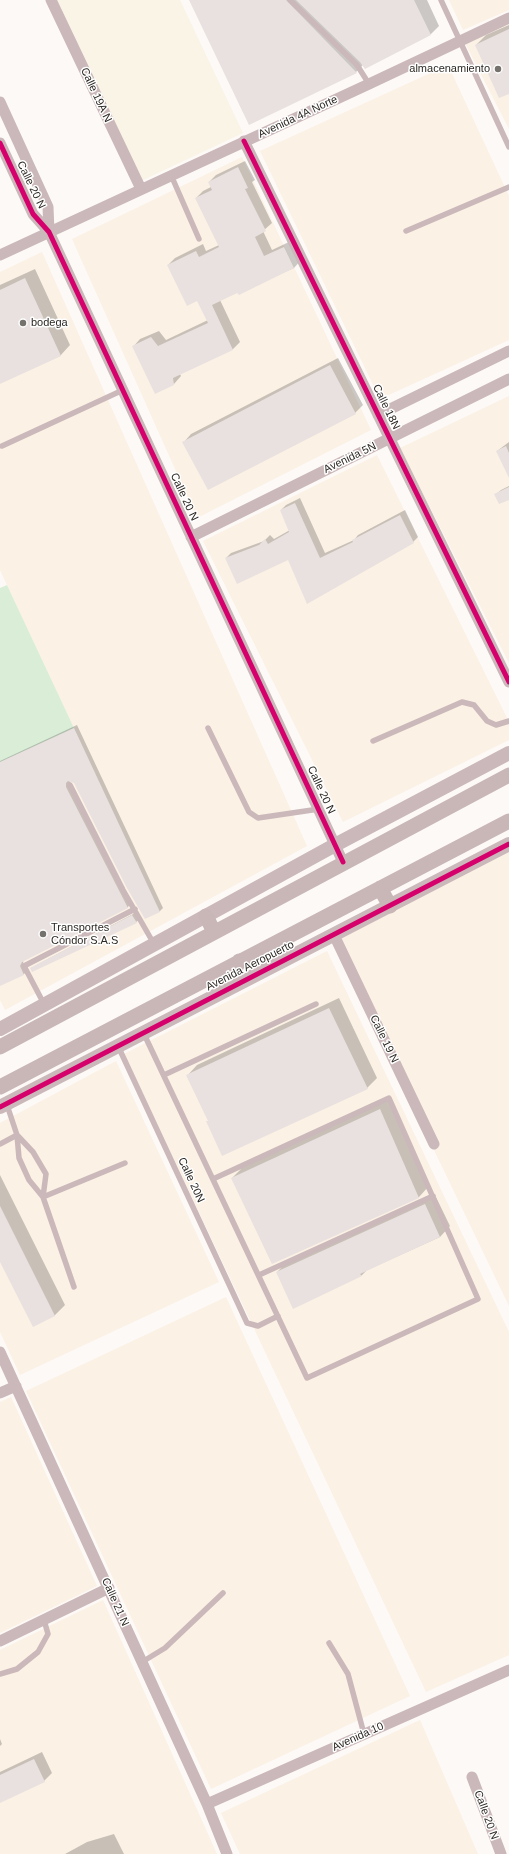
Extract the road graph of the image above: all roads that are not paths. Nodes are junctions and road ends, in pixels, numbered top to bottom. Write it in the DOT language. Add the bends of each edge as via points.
graph roads {
  1 [pos="51,0"];
  2 [pos="290,0"];
  3 [pos="441,0"];
  4 [pos="509,18"];
  5 [pos="460,42"];
  6 [pos="369,84"];
  7 [pos="0,102"];
  8 [pos="244,142"];
  9 [pos="0,143"];
  10 [pos="509,147"];
  11 [pos="171,175"];
  12 [pos="509,187"];
  13 [pos="141,189"];
  14 [pos="49,232"];
  15 [pos="406,232"];
  16 [pos="199,239"];
  17 [pos="0,255"];
  18 [pos="509,351"];
  19 [pos="509,379"];
  20 [pos="123,390"];
  21 [pos="378,415"];
  22 [pos="390,438"];
  23 [pos="2,446"];
  24 [pos="191,537"];
  25 [pos="509,682"];
  26 [pos="509,721"];
  27 [pos="208,728"];
  28 [pos="373,741"];
  29 [pos="509,753"];
  30 [pos="509,775"];
  31 [pos="70,785"];
  32 [pos="318,809"];
  33 [pos="509,821"];
  34 [pos="509,844"];
  35 [pos="335,845"];
  36 [pos="343,862"];
  37 [pos="380,888"];
  38 [pos="390,906"];
  39 [pos="135,909"];
  40 [pos="206,916"];
  41 [pos="214,932"];
  42 [pos="334,935"];
  43 [pos="154,944"];
  44 [pos="239,961"];
  45 [pos="225,990"];
  46 [pos="44,1004"];
  47 [pos="316,1004"];
  48 [pos="1,1024"];
  49 [pos="144,1033"];
  50 [pos="118,1046"];
  51 [pos="0,1047"];
  52 [pos="164,1075"];
  53 [pos="0,1087"];
  54 [pos="3,1105"];
  55 [pos="17,1135"];
  56 [pos="0,1144"];
  57 [pos="434,1144"];
  58 [pos="125,1163"];
  59 [pos="213,1179"];
  60 [pos="433,1196"];
  61 [pos="43,1197"];
  62 [pos="258,1275"];
  63 [pos="74,1287"];
  64 [pos="278,1316"];
  65 [pos="0,1352"];
  66 [pos="16,1386"];
  67 [pos="0,1393"];
  68 [pos="109,1588"];
  69 [pos="223,1593"];
  70 [pos="44,1620"];
  71 [pos="0,1641"];
  72 [pos="329,1643"];
  73 [pos="142,1662"];
  74 [pos="509,1670"];
  75 [pos="0,1674"];
  76 [pos="364,1734"];
  77 [pos="472,1777"];
  78 [pos="207,1804"];
  79 [pos="227,1854"];
  80 [pos="500,1854"];
  1 -- 13 [label="street, Calle 19A N"];
  2 -- 6 [label="lane" via="357,65"];
  3 -- 5 [label="lane"];
  4 -- 5 [label="street, Avenida 4A Norte"];
  5 -- 6 [label="street, Avenida 4A Norte"];
  5 -- 10 [label="lane"];
  6 -- 8 [label="street, Avenida 4A Norte"];
  7 -- 14 [label="street, Calle 20 N" via="48,207"];
  8 -- 11 [label="street, Avenida 4A Norte"];
  8 -- 21 [label="street, Calle 18N"];
  9 -- 14 [label="street, Calle 20 N" via="33,214"];
  11 -- 13 [label="street, Avenida 4A Norte"];
  11 -- 16 [label="lane"];
  12 -- 15 [label="lane"];
  13 -- 14 [label="street, Avenida 4A Norte"];
  14 -- 17 [label="street, Avenida 4A Norte"];
  14 -- 20 [label="street, Calle 20 N"];
  18 -- 21 [label="street"];
  19 -- 22 [label="street, Avenida 5N"];
  20 -- 23 [label="lane"];
  20 -- 24 [label="street, Calle 20 N"];
  21 -- 22 [label="street, Calle 18N"];
  22 -- 24 [label="street, Avenida 5N"];
  22 -- 25 [label="street, Calle 18N"];
  24 -- 32 [label="street, Calle 20 N"];
  26 -- 28 [label="lane" via="496,725 486,721 474,705 462,702"];
  27 -- 32 [label="lane" via="249,812 258,818"];
  29 -- 35 [label="street"];
  30 -- 36 [label="main road"];
  31 -- 39 [label="lane"];
  32 -- 35 [label="street, Calle 20 N"];
  33 -- 37 [label="main road, Avenida Aeropuerto"];
  34 -- 38 [label="street, Avenida Aeropuerto"];
  35 -- 36 [label="street, Calle 20 N"];
  35 -- 40 [label="street"];
  36 -- 41 [label="main road"];
  37 -- 38 [label="main road"];
  37 -- 44 [label="main road, Avenida Aeropuerto"];
  38 -- 42 [label="street, Avenida Aeropuerto"];
  39 -- 43 [label="lane"];
  39 -- 46 [label="lane" via="24,966"];
  40 -- 41 [label="main road"];
  40 -- 43 [label="street"];
  41 -- 51 [label="main road"];
  42 -- 45 [label="street, Avenida Aeropuerto"];
  42 -- 57 [label="street, Calle 19 N"];
  43 -- 46 [label="street"];
  44 -- 45 [label="main road"];
  44 -- 53 [label="main road, Avenida Aeropuerto"];
  45 -- 49 [label="street, Avenida Aeropuerto"];
  46 -- 48 [label="street"];
  47 -- 52 [label="lane"];
  49 -- 50 [label="street, Avenida Aeropuerto"];
  49 -- 52 [label="lane"];
  50 -- 54 [label="street, Avenida Aeropuerto"];
  50 -- 64 [label="lane, Calle 20N" via="247,1323 258,1326"];
  52 -- 59 [label="lane"];
  54 -- 55 [label="lane"];
  55 -- 56 [label="lane"];
  55 -- 61 [label="lane" via="19,1158 29,1180"];
  55 -- 61 [label="lane" via="33,1152 46,1174"];
  58 -- 61 [label="lane"];
  59 -- 60 [label="lane" via="389,1098"];
  59 -- 62 [label="lane"];
  60 -- 62 [label="lane"];
  60 -- 64 [label="lane" via="478,1299 307,1378"];
  61 -- 63 [label="lane"];
  62 -- 64 [label="lane"];
  65 -- 66 [label="street, Calle 21 N"];
  66 -- 67 [label="street"];
  66 -- 68 [label="street, Calle 21 N"];
  68 -- 70 [label="street"];
  68 -- 73 [label="street, Calle 21 N"];
  69 -- 73 [label="lane" via="165,1648"];
  70 -- 71 [label="street"];
  70 -- 75 [label="lane" via="48,1634 38,1652 17,1669"];
  72 -- 76 [label="lane" via="348,1674"];
  73 -- 78 [label="street, Calle 21 N"];
  74 -- 76 [label="street, Avenida 10"];
  76 -- 78 [label="street, Avenida 10"];
  77 -- 80 [label="street, Calle 20 N"];
  78 -- 79 [label="street, Calle 21 N"];
}
